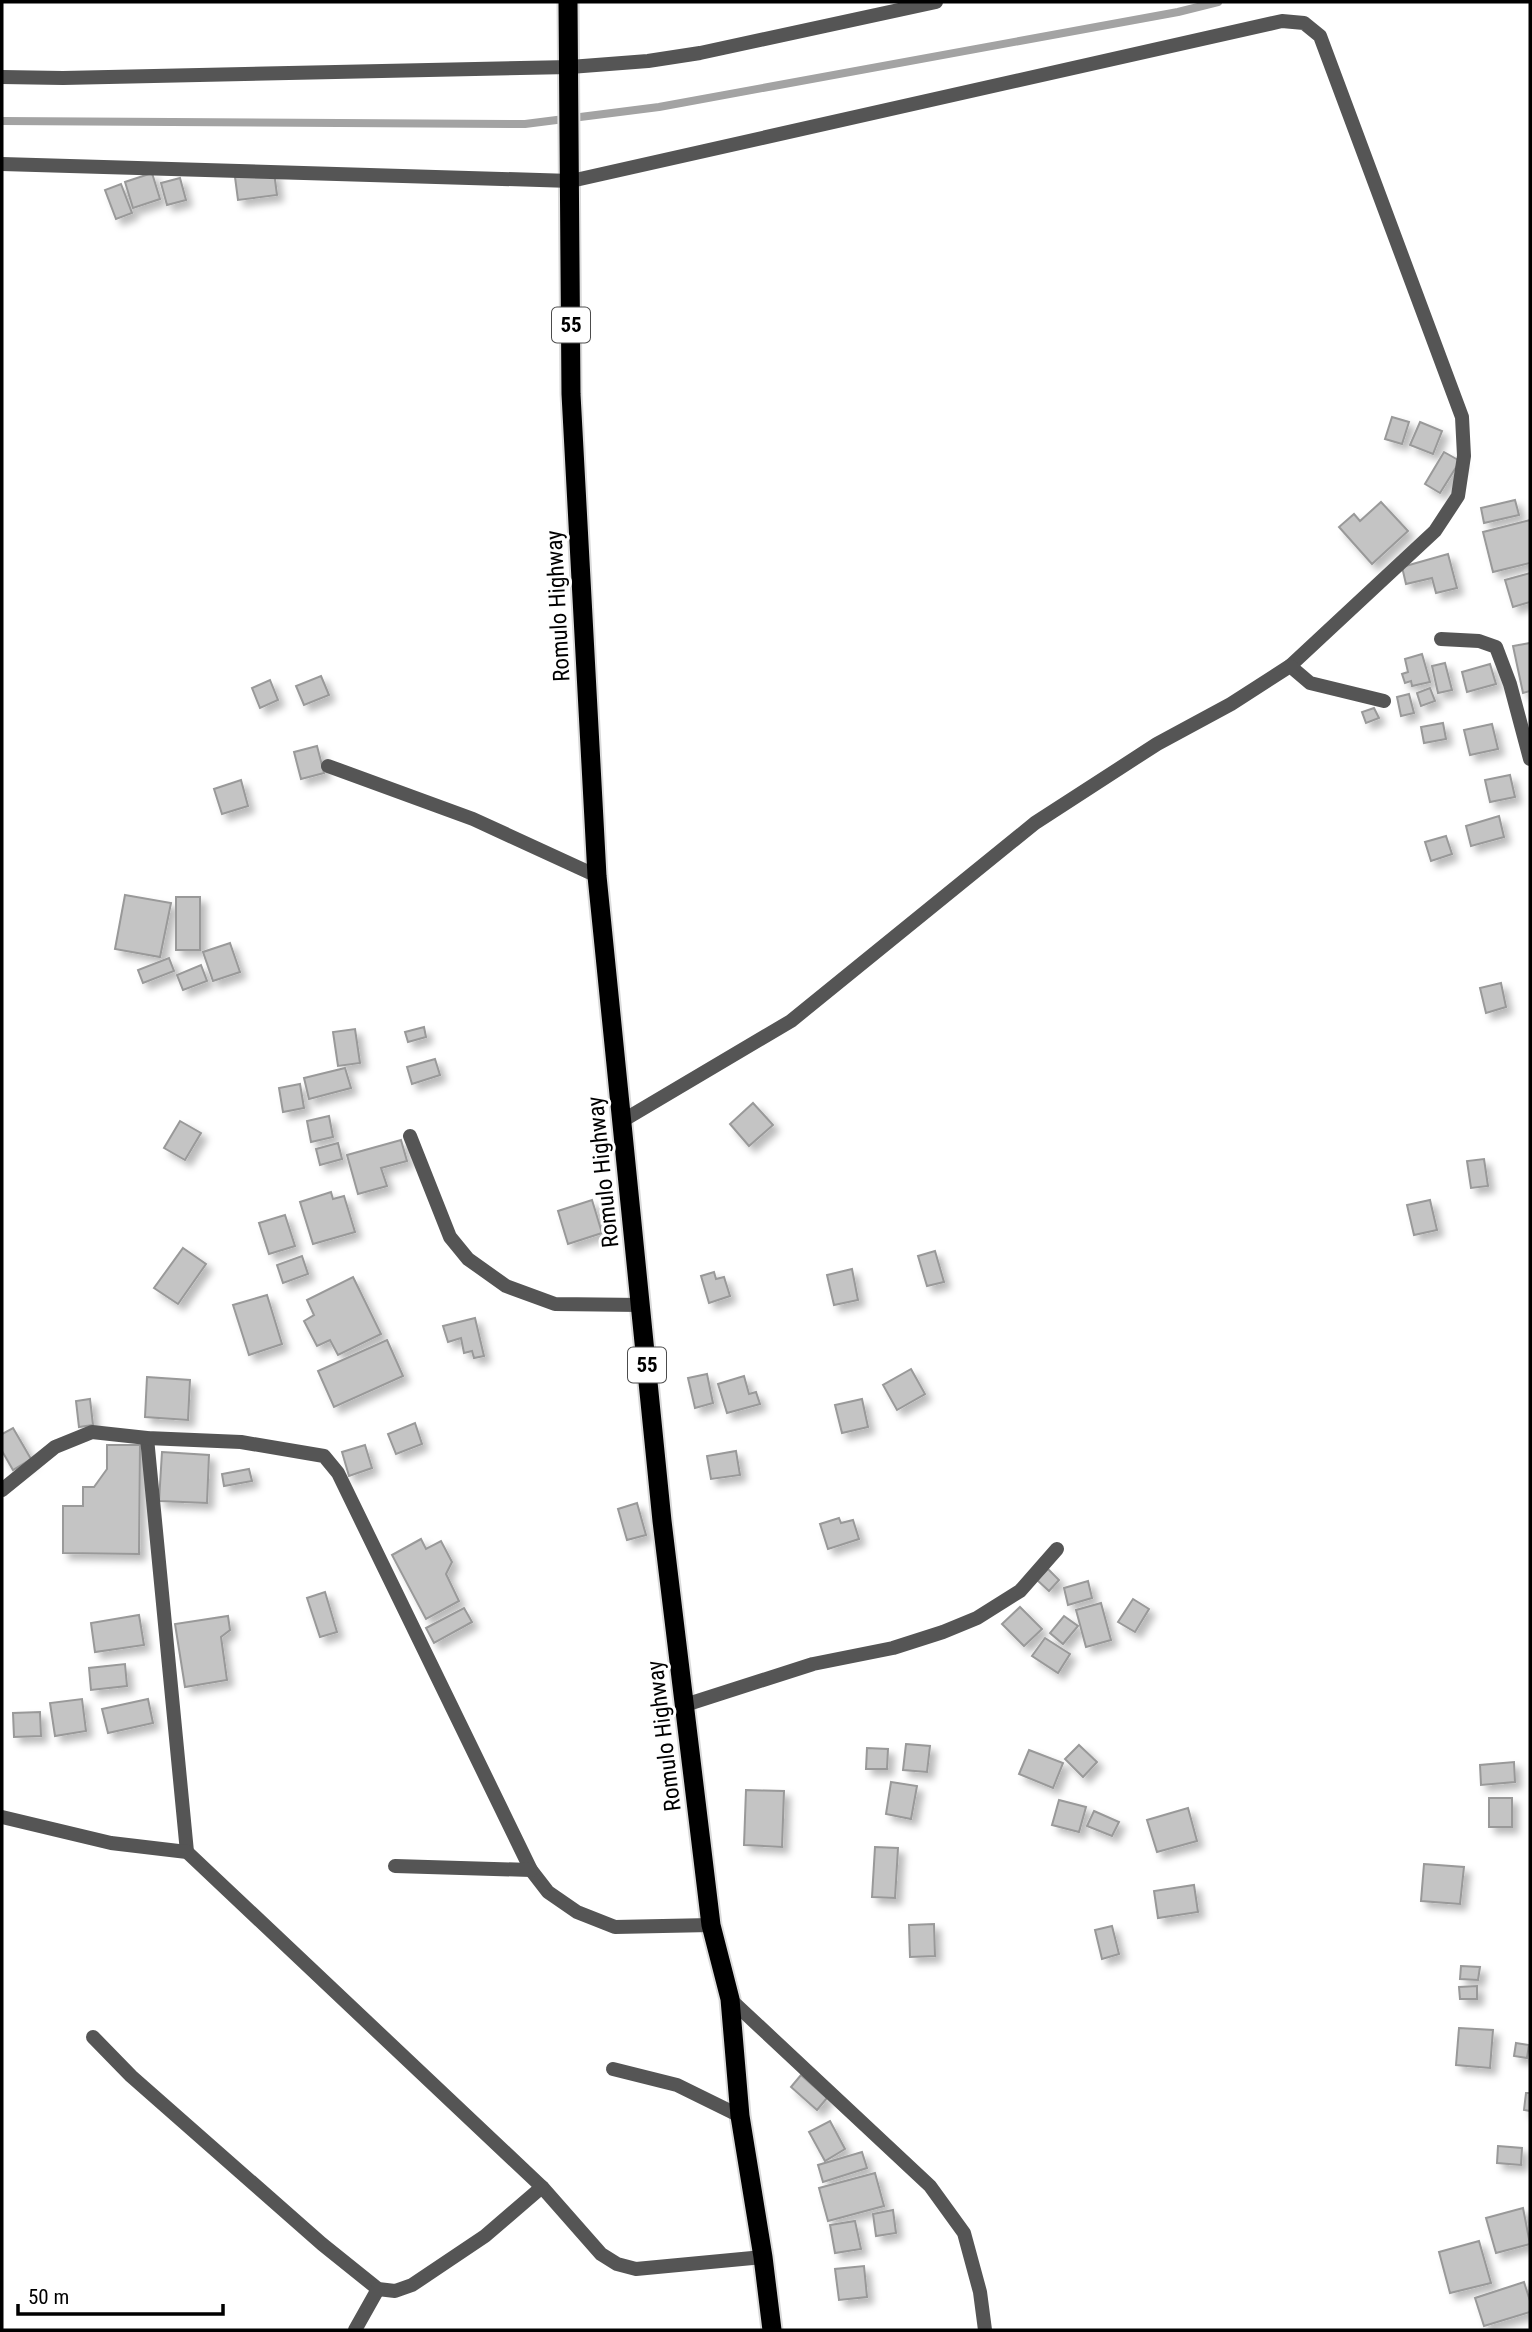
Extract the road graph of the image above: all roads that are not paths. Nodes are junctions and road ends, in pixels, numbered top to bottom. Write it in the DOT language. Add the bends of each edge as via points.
graph roads {
  1 [pos="568,2"];
  2 [pos="936,2"];
  3 [pos="569,73"];
  4 [pos="2,77"];
  5 [pos="2,164"];
  6 [pos="571,171"];
  7 [pos="1441,639"];
  8 [pos="1290,666"];
  9 [pos="1384,701"];
  10 [pos="1530,759"];
  11 [pos="328,766"];
  12 [pos="597,876"];
  13 [pos="622,1121"];
  14 [pos="410,1136"];
  15 [pos="640,1305"];
  16 [pos="147,1438"];
  17 [pos="2,1490"];
  18 [pos="1057,1549"];
  19 [pos="685,1705"];
  20 [pos="2,1816"];
  21 [pos="187,1852"];
  22 [pos="396,1866"];
  23 [pos="531,1870"];
  24 [pos="711,1925"];
  25 [pos="730,1999"];
  26 [pos="93,2037"];
  27 [pos="613,2069"];
  28 [pos="740,2116"];
  29 [pos="542,2187"];
  30 [pos="763,2258"];
  31 [pos="378,2289"];
  32 [pos="355,2330"];
  33 [pos="772,2330"];
  34 [pos="985,2330"];
  1 -- 3 [label="highway, Romulo Highway / 55"];
  2 -- 3 [label="street" via="700,53"];
  3 -- 4 [label="street"];
  3 -- 6 [label="highway, Romulo Highway / 55"];
  5 -- 6 [label="street"];
  6 -- 8 [label="street" via="1282,21 1304,23 1320,36 1462,417 1464,456 1458,496 1435,531"];
  6 -- 12 [label="highway, Romulo Highway / 55" via="571,394"];
  7 -- 10 [label="street" via="1496,647"];
  8 -- 9 [label="street" via="1310,683"];
  8 -- 13 [label="street" via="1035,823 791,1021"];
  11 -- 12 [label="street" via="473,819"];
  12 -- 13 [label="highway, Romulo Highway / 55"];
  13 -- 15 [label="highway, Romulo Highway / 55"];
  14 -- 15 [label="street" via="450,1237 468,1259 506,1286 555,1304"];
  15 -- 19 [label="highway, Romulo Highway / 55"];
  16 -- 17 [label="street" via="92,1432 55,1447"];
  16 -- 21 [label="street"];
  16 -- 23 [label="street" via="241,1443 324,1456 338,1473"];
  18 -- 19 [label="street" via="1020,1591 977,1618 893,1648 813,1664"];
  19 -- 24 [label="highway, Romulo Highway / 55"];
  20 -- 21 [label="street" via="111,1843"];
  21 -- 29 [label="street"];
  22 -- 23 [label="street"];
  23 -- 24 [label="street" via="548,1892 577,1912 615,1927"];
  24 -- 25 [label="highway, Romulo Highway / 55"];
  25 -- 28 [label="highway, Romulo Highway / 55"];
  25 -- 34 [label="street" via="930,2186 964,2234"];
  26 -- 31 [label="street" via="141,2085"];
  27 -- 28 [label="street" via="677,2085"];
  28 -- 30 [label="highway, Romulo Highway / 55"];
  29 -- 30 [label="street" via="601,2254 617,2264 636,2269"];
  29 -- 31 [label="street" via="485,2236 412,2284 395,2291"];
  30 -- 33 [label="highway, Romulo Highway / 55"];
  31 -- 32 [label="street"];
}
